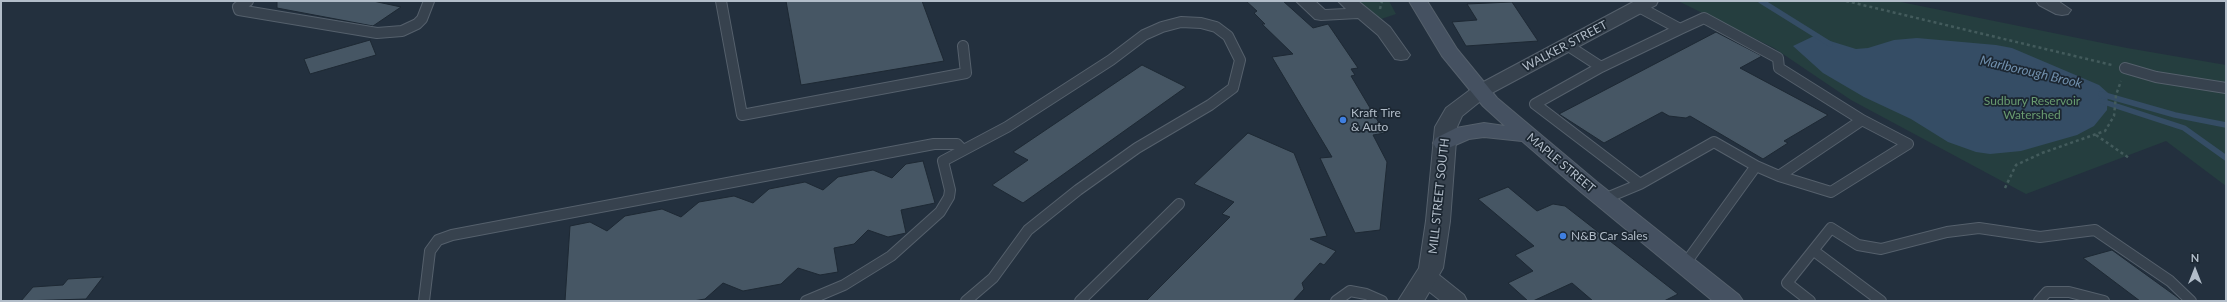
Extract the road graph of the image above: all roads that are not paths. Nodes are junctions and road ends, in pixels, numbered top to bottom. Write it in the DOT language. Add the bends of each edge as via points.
graph roads {
  1 [pos="248,1"];
  2 [pos="429,1"];
  3 [pos="721,1"];
  4 [pos="1305,1"];
  5 [pos="1347,1"];
  6 [pos="1418,1"];
  7 [pos="2045,1"];
  8 [pos="1644,4"];
  9 [pos="2062,10"];
  10 [pos="1360,13"];
  11 [pos="1680,29"];
  12 [pos="1567,45"];
  13 [pos="963,46"];
  14 [pos="1401,55"];
  15 [pos="1601,67"];
  16 [pos="2125,68"];
  17 [pos="2226,88"];
  18 [pos="1480,90"];
  19 [pos="1862,120"];
  20 [pos="1527,135"];
  21 [pos="1444,143"];
  22 [pos="963,150"];
  23 [pos="1756,166"];
  24 [pos="1779,176"];
  25 [pos="1640,184"];
  26 [pos="1604,199"];
  27 [pos="1178,204"];
  28 [pos="1814,251"];
  29 [pos="1685,264"];
  30 [pos="1426,277"];
  31 [pos="424,301"];
  32 [pos="806,301"];
  33 [pos="966,301"];
  34 [pos="1080,301"];
  35 [pos="1336,301"];
  36 [pos="1382,301"];
  37 [pos="1411,301"];
  38 [pos="1456,301"];
  39 [pos="1730,301"];
  40 [pos="1810,301"];
  41 [pos="1881,301"];
  42 [pos="2039,301"];
  43 [pos="2104,301"];
  44 [pos="2191,301"];
  1 -- 2 [label="lane" via="238,7 239,10 377,33 402,31 417,24 422,19"];
  3 -- 13 [label="lane" via="742,115 966,73"];
  4 -- 10 [label="street" via="1321,14"];
  5 -- 10 [label="street"];
  6 -- 18 [label="main road, MAPLE STREET" via="1449,52"];
  7 -- 9 [label="street"];
  8 -- 11 [label="lane"];
  8 -- 12 [label="street, WALKER STREET"];
  10 -- 14 [label="street" via="1384,31"];
  11 -- 15 [label="lane"];
  11 -- 19 [label="lane" via="1704,18 1778,58 1778,68"];
  12 -- 15 [label="lane"];
  12 -- 18 [label="street, WALKER STREET"];
  15 -- 25 [label="lane" via="1535,104"];
  16 -- 17 [label="lane" via="2156,77"];
  18 -- 20 [label="main road, MAPLE STREET"];
  18 -- 21 [label="street, MILL STREET SOUTH" via="1453,113 1446,127"];
  19 -- 24 [label="lane"];
  19 -- 24 [label="lane" via="1908,144 1831,192"];
  20 -- 21 [label="main road" via="1484,130 1464,133"];
  20 -- 26 [label="main road, MAPLE STREET"];
  21 -- 30 [label="street, MILL STREET SOUTH" via="1438,221 1431,268"];
  22 -- 31 [label="lane" via="956,144 944,142 895,150 452,235 438,240 430,251"];
  22 -- 32 [label="lane" via="943,161 950,190 940,212 891,256 844,285"];
  22 -- 33 [label="lane" via="1007,127 1111,60 1144,35 1162,27 1191,22 1216,27 1228,36 1240,60 1233,88 1210,105 1137,148 1028,230 993,278"];
  23 -- 24 [label="lane"];
  23 -- 25 [label="lane" via="1714,142"];
  23 -- 29 [label="lane"];
  25 -- 26 [label="lane"];
  26 -- 29 [label="main road, MAPLE STREET"];
  27 -- 34 [label="lane"];
  28 -- 40 [label="lane" via="1787,283"];
  28 -- 41 [label="lane"];
  28 -- 44 [label="lane" via="1831,228 1858,245 1881,249 1947,232 1978,228 2040,237 2095,230 2170,281"];
  29 -- 39 [label="main road, MAPLE STREET"];
  30 -- 37 [label="street, MILL STREET SOUTH"];
  30 -- 38 [label="street"];
  35 -- 36 [label="lane" via="1350,291"];
  42 -- 43 [label="lane" via="2047,292 2069,292"];
}
